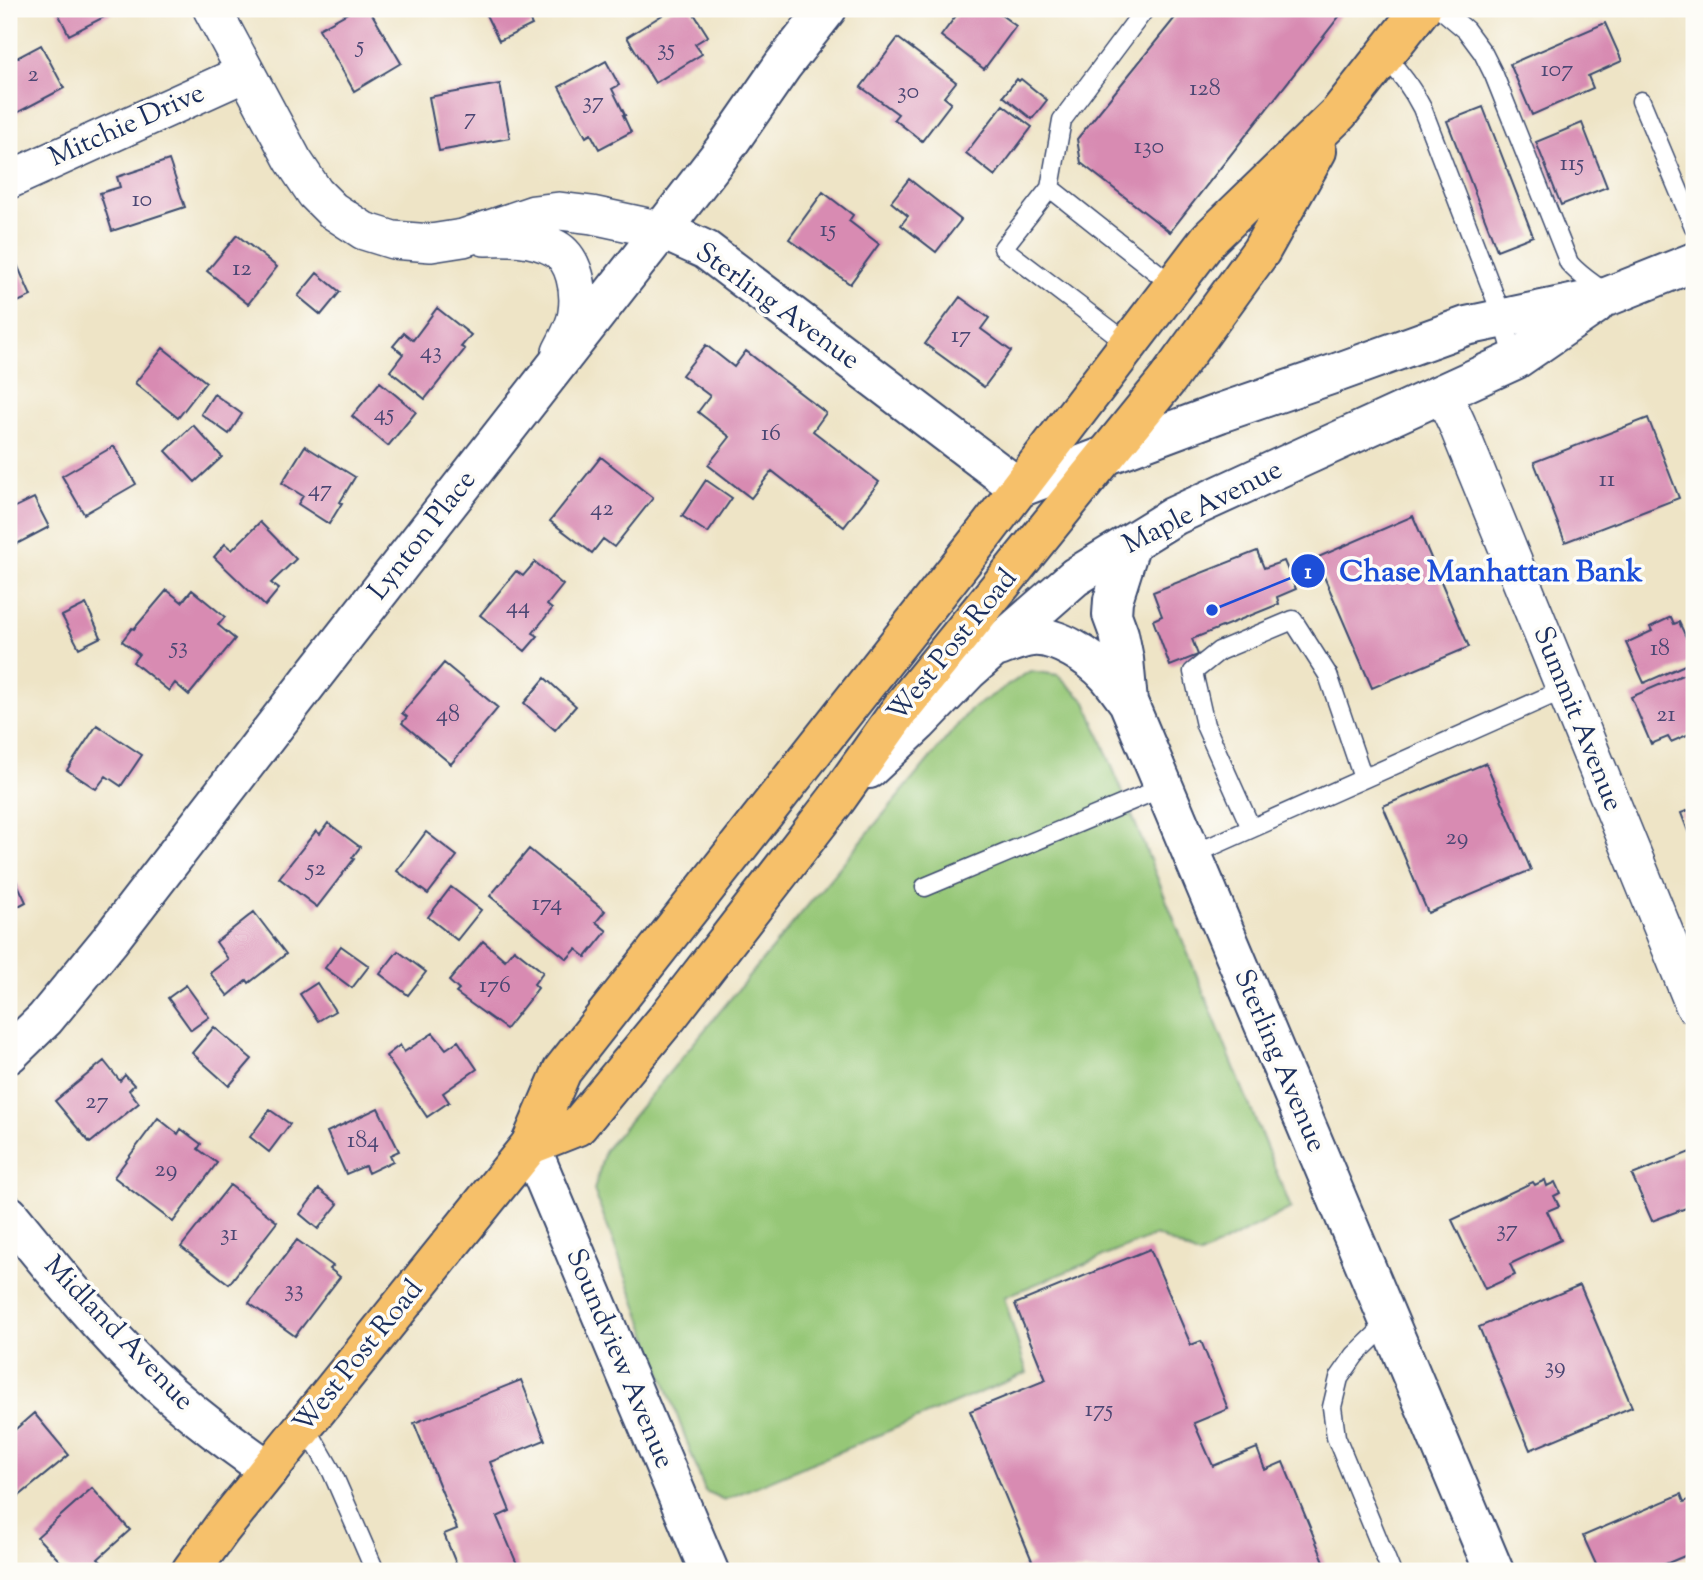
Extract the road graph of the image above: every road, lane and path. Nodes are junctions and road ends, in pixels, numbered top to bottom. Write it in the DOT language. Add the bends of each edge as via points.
graph roads {
  1 [pos="212,9"];
  2 [pos="827,9"];
  3 [pos="1146,9"];
  4 [pos="1421,9"];
  5 [pos="1441,9"];
  6 [pos="1384,55"];
  7 [pos="246,73"];
  8 [pos="1641,101"];
  9 [pos="1339,113"];
  10 [pos="9,180"];
  11 [pos="1050,188"];
  12 [pos="1694,227"];
  13 [pos="662,230"];
  14 [pos="463,238"];
  15 [pos="1694,262"];
  16 [pos="1174,286"];
  17 [pos="1609,296"];
  18 [pos="1503,318"];
  19 [pos="1129,344"];
  20 [pos="1515,360"];
  21 [pos="556,365"];
  22 [pos="1443,394"];
  23 [pos="1105,456"];
  24 [pos="1019,488"];
  25 [pos="1131,542"];
  26 [pos="995,649"];
  27 [pos="1565,689"];
  28 [pos="1128,702"];
  29 [pos="1363,778"];
  30 [pos="1164,787"];
  31 [pos="836,800"];
  32 [pos="1251,828"];
  33 [pos="1192,855"];
  34 [pos="925,887"];
  35 [pos="1694,1005"];
  36 [pos="9,1054"];
  37 [pos="530,1145"];
  38 [pos="9,1215"];
  39 [pos="1389,1322"];
  40 [pos="305,1425"];
  41 [pos="268,1470"];
  42 [pos="191,1571"];
  43 [pos="375,1571"];
  44 [pos="709,1571"];
  45 [pos="1391,1571"];
  46 [pos="1494,1571"];
  1 -- 7 [label="street, Sterling Avenue"];
  2 -- 13 [label="street, Lynton Place"];
  3 -- 11 [label="lane" via="1062,120"];
  4 -- 6 [label="main road, West Post Road"];
  5 -- 17 [label="lane" via="1466,30 1489,64 1569,263"];
  6 -- 9 [label="main road, West Post Road"];
  6 -- 18 [label="lane" via="1408,82 1422,108"];
  7 -- 10 [label="street, Mitchie Drive"];
  7 -- 14 [label="street, Sterling Avenue" via="293,160 332,209 364,231 393,240 431,243"];
  8 -- 12 [label="lane"];
  9 -- 16 [label="main road, West Post Road" via="1209,239"];
  9 -- 23 [label="main road, West Post Road" via="1261,251 1168,380"];
  11 -- 16 [label="lane"];
  11 -- 19 [label="lane" via="1003,248"];
  13 -- 14 [label="street, Sterling Avenue" via="559,211 534,214"];
  13 -- 21 [label="street, Lynton Place"];
  13 -- 24 [label="street, Sterling Avenue" via="706,250"];
  14 -- 21 [label="street, Sterling Avenue" via="534,240 556,248 567,260 578,292 577,314"];
  15 -- 17 [label="street"];
  16 -- 19 [label="main road, West Post Road"];
  17 -- 18 [label="street"];
  17 -- 20 [label="street, Maple Avenue"];
  18 -- 20 [label="lane"];
  18 -- 23 [label="street" via="1466,326"];
  19 -- 24 [label="main road, West Post Road"];
  20 -- 22 [label="street, Maple Avenue"];
  21 -- 36 [label="street, Lynton Place" via="110,940 45,1019"];
  22 -- 25 [label="street, Maple Avenue" via="1174,516"];
  22 -- 27 [label="street, Summit Avenue"];
  23 -- 24 [label="street"];
  23 -- 31 [label="main road, West Post Road" via="902,707"];
  24 -- 37 [label="main road, West Post Road" via="562,1071"];
  25 -- 26 [label="street, Maple Avenue" via="1075,577"];
  25 -- 28 [label="street, Sterling Avenue" via="1112,615 1124,659"];
  26 -- 28 [label="street" via="1035,636 1070,646 1107,674"];
  26 -- 31 [label="street, Maple Avenue"];
  27 -- 29 [label="lane"];
  27 -- 35 [label="street, Summit Avenue"];
  28 -- 30 [label="street, Sterling Avenue"];
  29 -- 32 [label="lane"];
  29 -- 32 [label="lane" via="1328,675 1293,620 1219,651 1193,672 1205,725"];
  30 -- 33 [label="street, Sterling Avenue"];
  30 -- 34 [label="lane"];
  31 -- 37 [label="main road, West Post Road" via="578,1126"];
  32 -- 33 [label="lane"];
  33 -- 39 [label="street, Sterling Avenue"];
  37 -- 40 [label="main road, West Post Road"];
  37 -- 44 [label="street, Soundview Avenue"];
  38 -- 41 [label="street, Midland Avenue" via="147,1374"];
  39 -- 45 [label="lane" via="1339,1378 1332,1407 1336,1437"];
  39 -- 46 [label="street, Sterling Avenue"];
  40 -- 41 [label="main road, West Post Road"];
  40 -- 43 [label="lane" via="332,1472"];
  41 -- 42 [label="main road, West Post Road"];
}
